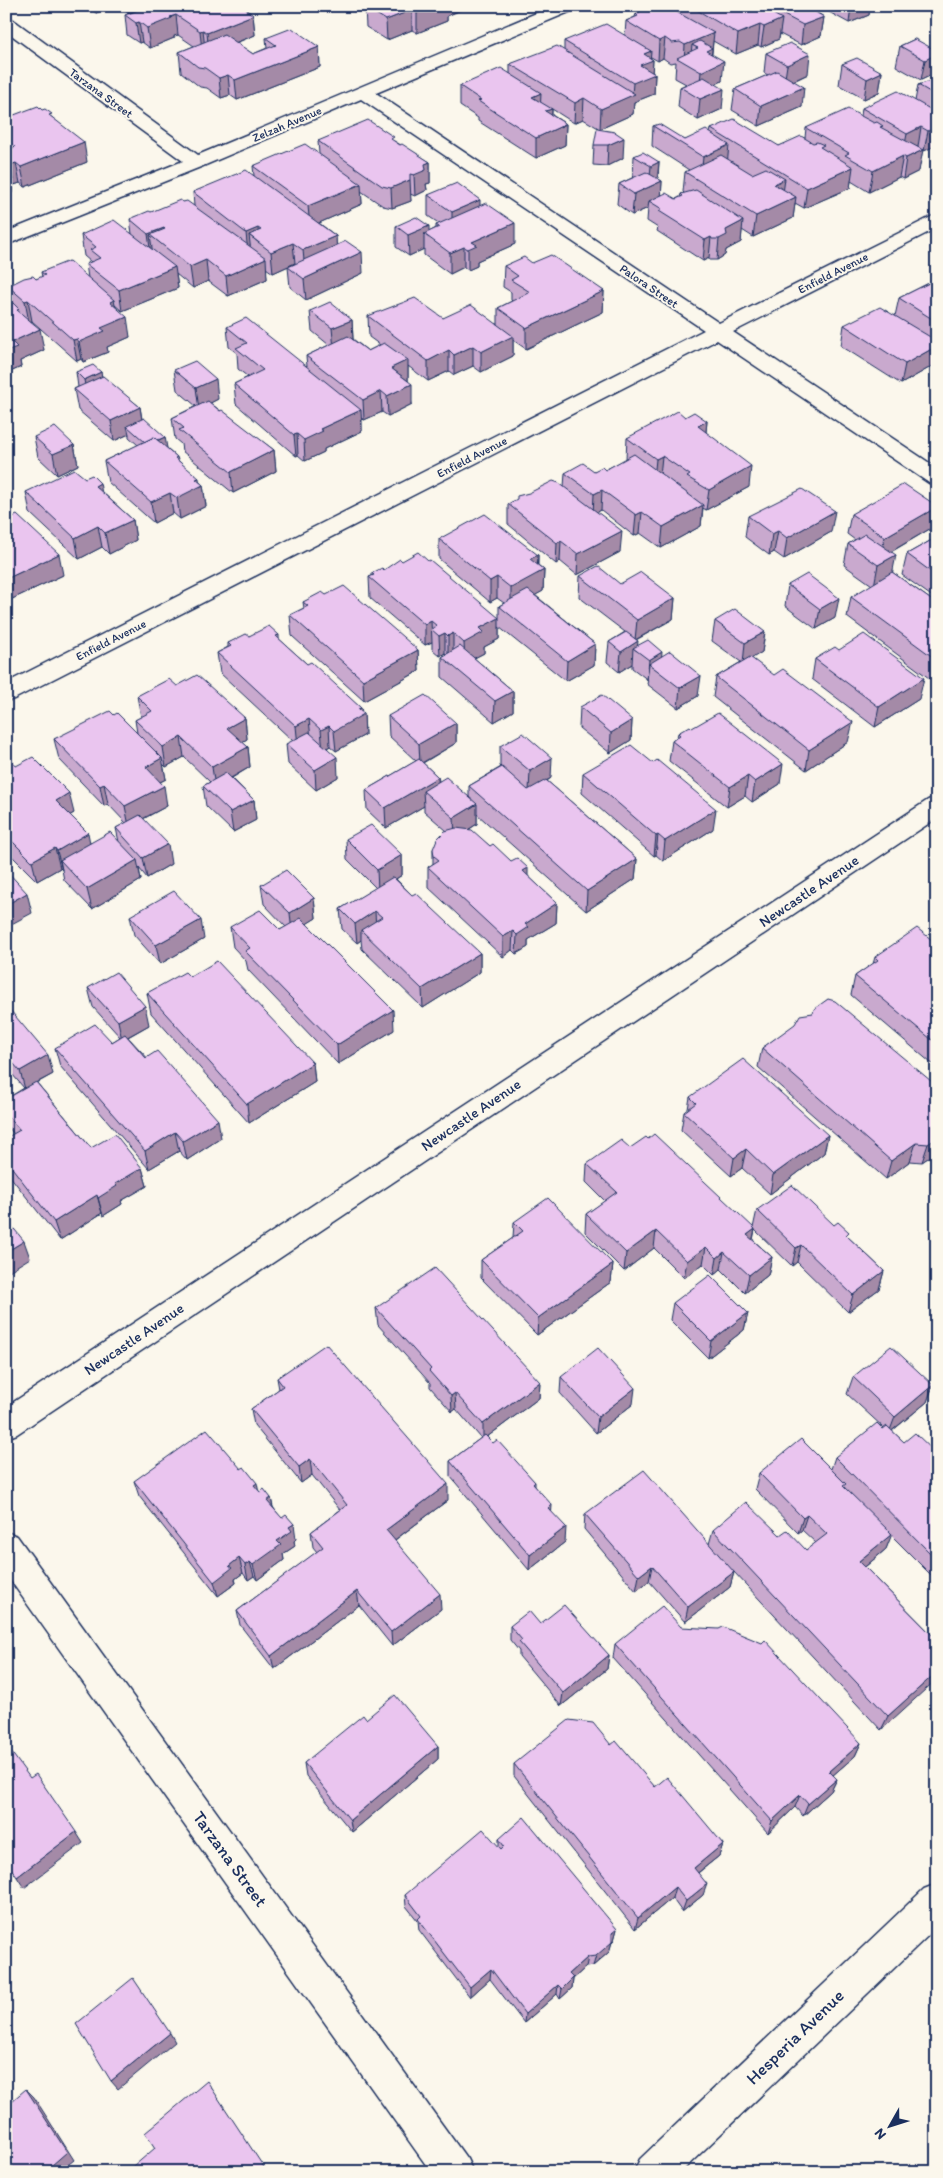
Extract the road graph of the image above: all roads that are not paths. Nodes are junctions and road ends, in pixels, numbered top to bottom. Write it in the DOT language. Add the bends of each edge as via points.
graph roads {
  1 [pos="568,6"];
  2 [pos="6,23"];
  3 [pos="362,92"];
  4 [pos="196,162"];
  5 [pos="937,220"];
  6 [pos="6,239"];
  7 [pos="718,332"];
  8 [pos="937,478"];
  9 [pos="6,693"];
  10 [pos="937,806"];
  11 [pos="6,1424"];
  12 [pos="6,1547"];
  13 [pos="937,1902"];
  14 [pos="454,2172"];
  15 [pos="653,2172"];
  1 -- 3 [label="street, Zelzah Avenue"];
  2 -- 4 [label="street, Tarzana Street"];
  3 -- 4 [label="street, Zelzah Avenue"];
  3 -- 7 [label="street, Palora Street"];
  4 -- 6 [label="street, Zelzah Avenue"];
  5 -- 7 [label="street, Enfield Avenue"];
  7 -- 8 [label="street, Palora Street"];
  7 -- 9 [label="street, Enfield Avenue"];
  10 -- 11 [label="street, Newcastle Avenue"];
  12 -- 14 [label="street, Tarzana Street"];
  13 -- 15 [label="street, Hesperia Avenue"];
}
